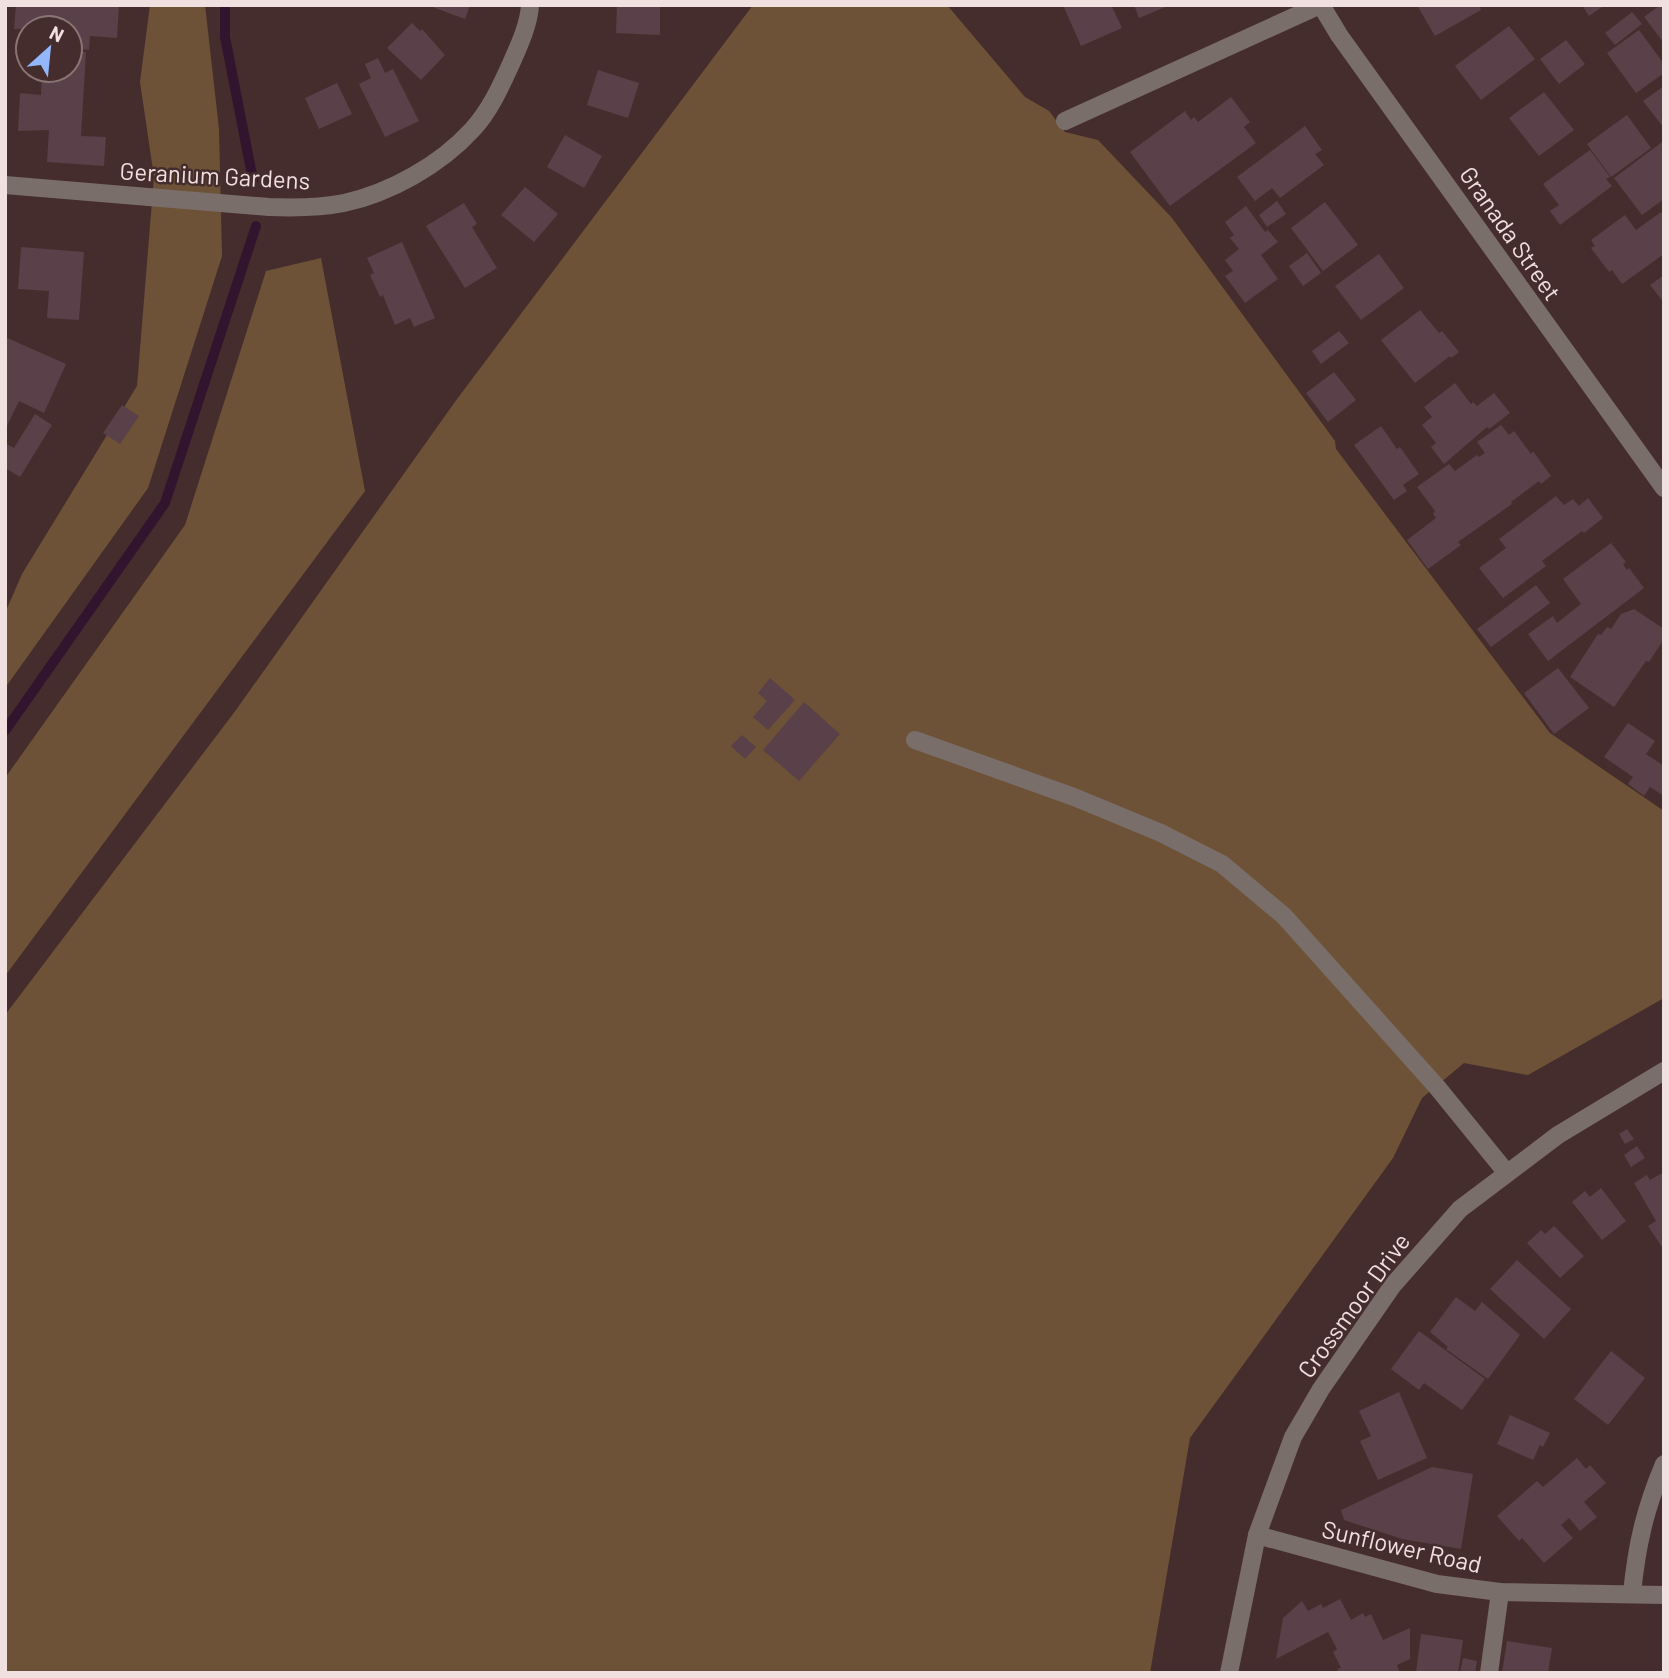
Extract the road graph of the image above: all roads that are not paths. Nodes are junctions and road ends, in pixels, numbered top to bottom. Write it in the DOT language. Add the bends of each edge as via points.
graph roads {
  1 [pos="530,5"];
  2 [pos="1321,5"];
  3 [pos="1065,121"];
  4 [pos="5,184"];
  5 [pos="1664,488"];
  6 [pos="915,740"];
  7 [pos="1664,1071"];
  8 [pos="1506,1172"];
  9 [pos="1664,1464"];
  10 [pos="1257,1535"];
  11 [pos="1500,1592"];
  12 [pos="1632,1593"];
  13 [pos="1664,1595"];
  14 [pos="1229,1673"];
  15 [pos="1489,1673"];
  1 -- 4 [label="street, Geranium Gardens" via="516,54 497,95 473,130 436,160 391,187 344,203 281,208"];
  2 -- 3 [label="street"];
  2 -- 5 [label="street, Granada Street"];
  6 -- 8 [label="street" via="1074,797 1222,864 1284,916 1437,1087"];
  7 -- 8 [label="street, Crossmoor Drive"];
  8 -- 10 [label="street, Crossmoor Drive" via="1430,1240 1352,1342 1293,1437"];
  9 -- 12 [label="street" via="1637,1546"];
  10 -- 11 [label="street, Sunflower Road" via="1437,1584"];
  10 -- 14 [label="street, Crossmoor Drive"];
  11 -- 12 [label="street, Sunflower Road"];
  11 -- 15 [label="street"];
  12 -- 13 [label="street, Sunflower Road"];
}
